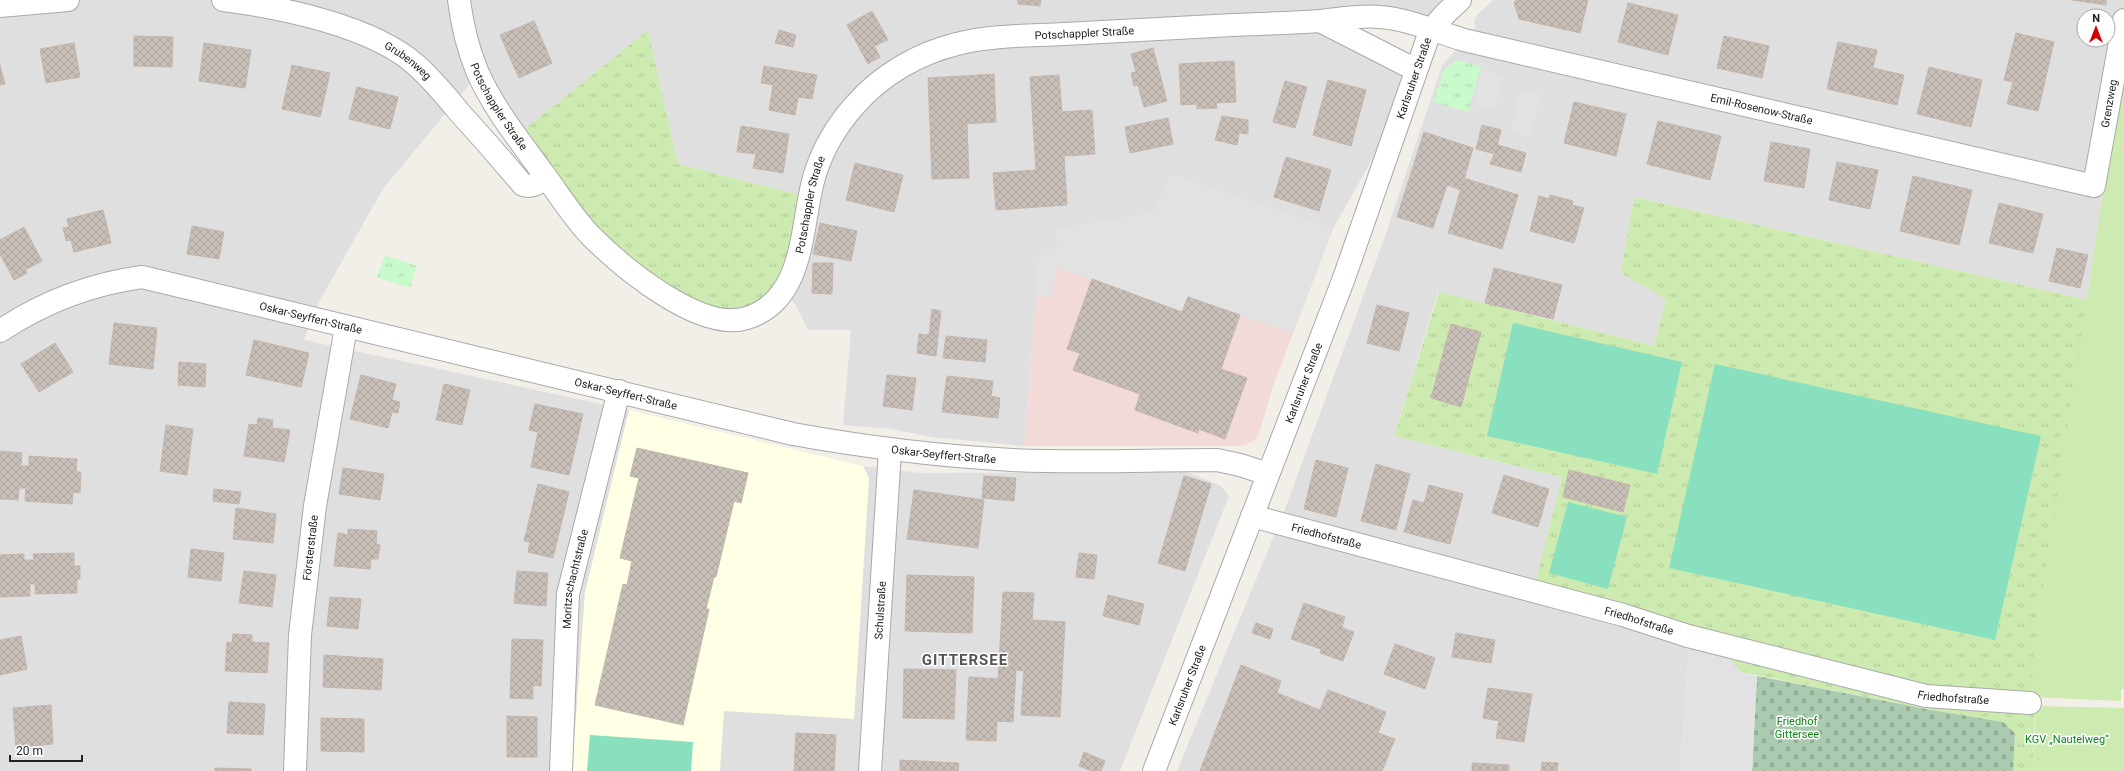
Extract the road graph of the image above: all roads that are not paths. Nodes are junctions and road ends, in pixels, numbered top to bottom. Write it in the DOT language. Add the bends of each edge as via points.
graph roads {
  1 [pos="68,0"];
  2 [pos="223,0"];
  3 [pos="459,0"];
  4 [pos="1460,0"];
  5 [pos="0,6"];
  6 [pos="2124,20"];
  7 [pos="1320,21"];
  8 [pos="1431,30"];
  9 [pos="1416,70"];
  10 [pos="546,177"];
  11 [pos="2094,186"];
  12 [pos="346,327"];
  13 [pos="0,331"];
  14 [pos="619,391"];
  15 [pos="890,450"];
  16 [pos="1268,474"];
  17 [pos="1252,516"];
  18 [pos="2030,703"];
  19 [pos="295,771"];
  20 [pos="561,771"];
  21 [pos="870,771"];
  22 [pos="1154,771"];
  1 -- 5 [label="street"];
  2 -- 10 [label="street, Grubenweg" via="269,7 315,19 360,33 388,46 416,64 523,185 536,185"];
  3 -- 10 [label="street, Potschappler Straße" via="464,30 478,74 495,106"];
  4 -- 8 [label="street, Karlsruher Straße"];
  6 -- 11 [label="street, Grenzweg"];
  7 -- 8 [label="street, Potschappler Straße" via="1370,16 1393,18"];
  7 -- 9 [label="street"];
  7 -- 10 [label="street, Potschappler Straße" via="985,39 932,52 907,64 882,80 856,103 836,130 826,146 816,173 794,273 773,304 746,319 731,322 704,316 675,302 643,280 590,235"];
  8 -- 9 [label="street, Karlsruher Straße"];
  8 -- 11 [label="street, Emil-Rosenow-Straße"];
  9 -- 16 [label="street, Karlsruher Straße" via="1344,278"];
  12 -- 13 [label="street, Oskar-Seyffert-Straße" via="142,277 94,288 46,304"];
  12 -- 14 [label="street, Oskar-Seyffert-Straße"];
  12 -- 19 [label="street, Försterstraße" via="315,506 300,635"];
  14 -- 15 [label="street, Oskar-Seyffert-Straße" via="792,434"];
  14 -- 20 [label="street, Moritzschachtstraße" via="568,594"];
  15 -- 16 [label="street, Oskar-Seyffert-Straße" via="1012,460 1218,460"];
  15 -- 21 [label="street, Schulstraße"];
  16 -- 17 [label="street, Karlsruher Straße"];
  17 -- 18 [label="street, Friedhofstraße" via="1623,615 1688,636 1926,696"];
  17 -- 22 [label="street, Karlsruher Straße"];
}
